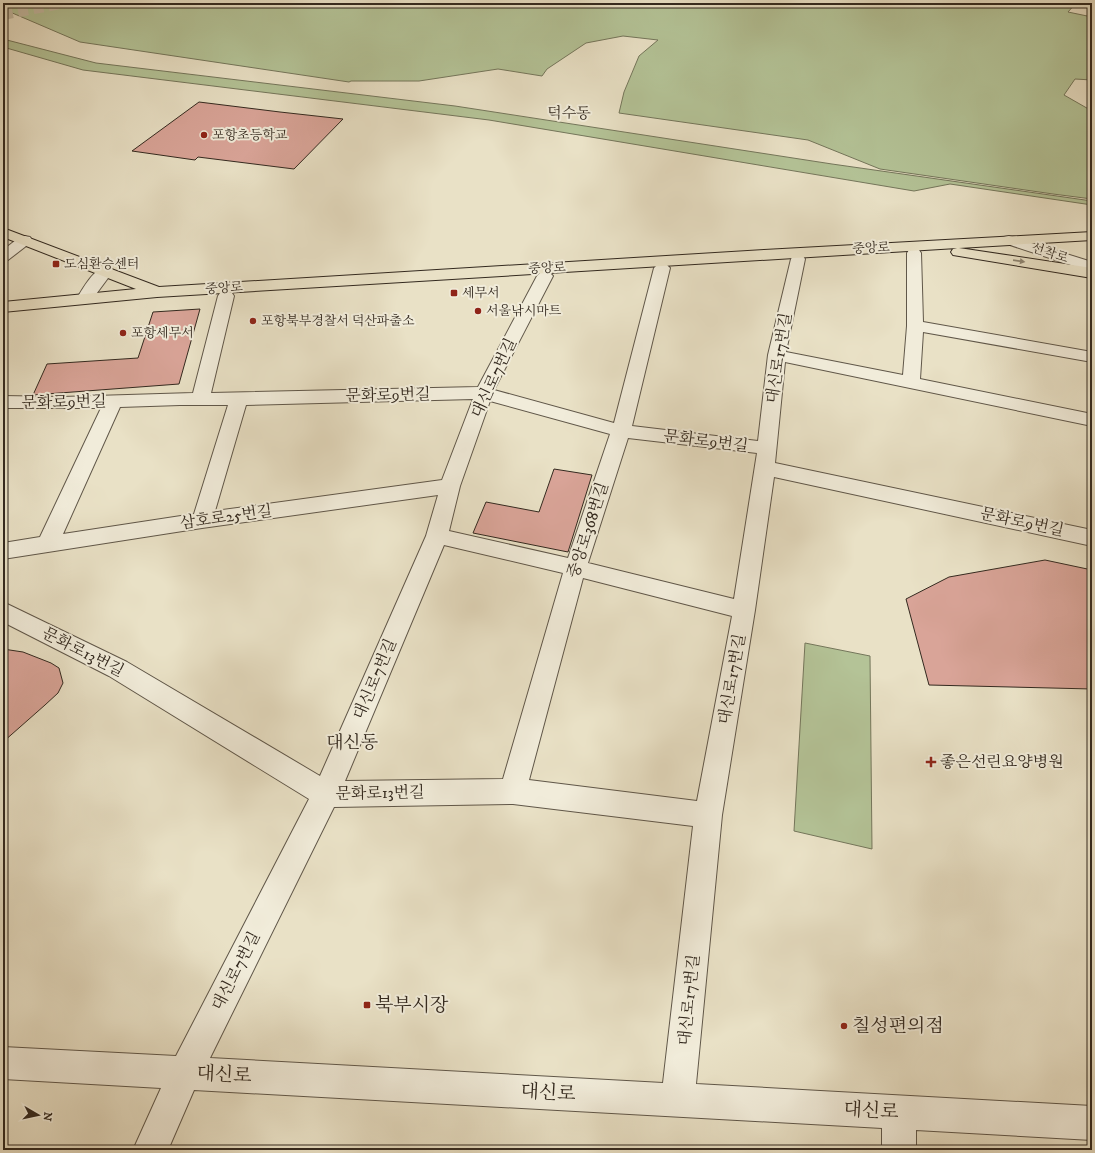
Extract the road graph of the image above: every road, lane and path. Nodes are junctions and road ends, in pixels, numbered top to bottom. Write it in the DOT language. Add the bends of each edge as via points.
graph roads {
  1 [pos="3,232"];
  2 [pos="1092,236"];
  3 [pos="26,240"];
  4 [pos="1009,240"];
  5 [pos="1092,244"];
  6 [pos="1030,247"];
  7 [pos="953,251"];
  8 [pos="914,253"];
  9 [pos="3,257"];
  10 [pos="798,259"];
  11 [pos="1092,267"];
  12 [pos="662,268"];
  13 [pos="106,271"];
  14 [pos="1092,273"];
  15 [pos="545,276"];
  16 [pos="161,296"];
  17 [pos="226,296"];
  18 [pos="85,298"];
  19 [pos="3,307"];
  20 [pos="3,311"];
  21 [pos="915,326"];
  22 [pos="777,355"];
  23 [pos="1092,357"];
  24 [pos="911,383"];
  25 [pos="484,393"];
  26 [pos="201,398"];
  27 [pos="239,399"];
  28 [pos="113,402"];
  29 [pos="6,407"];
  30 [pos="1092,420"];
  31 [pos="621,431"];
  32 [pos="766,458"];
  33 [pos="450,486"];
  34 [pos="202,520"];
  35 [pos="437,536"];
  36 [pos="1092,538"];
  37 [pos="47,545"];
  38 [pos="3,551"];
  39 [pos="575,568"];
  40 [pos="744,610"];
  41 [pos="3,611"];
  42 [pos="513,791"];
  43 [pos="326,794"];
  44 [pos="708,815"];
  45 [pos="3,1063"];
  46 [pos="185,1073"];
  47 [pos="678,1100"];
  48 [pos="899,1113"];
  49 [pos="1092,1123"];
  50 [pos="150,1150"];
  51 [pos="899,1150"];
  1 -- 3 [label="main road"];
  2 -- 4 [label="main road, 중앙로"];
  3 -- 9 [label="street"];
  3 -- 13 [label="main road"];
  4 -- 6 [label="street, 선착로"];
  4 -- 16 [label="main road, 중앙로"];
  5 -- 6 [label="main road, 중앙로"];
  6 -- 7 [label="main road, 중앙로"];
  6 -- 11 [label="street, 선착로"];
  7 -- 8 [label="main road, 중앙로"];
  7 -- 14 [label="main road, one-way"];
  8 -- 10 [label="main road, 중앙로"];
  8 -- 21 [label="street"];
  10 -- 12 [label="main road, 중앙로"];
  10 -- 22 [label="street, 대신로17번길"];
  12 -- 15 [label="main road, 중앙로"];
  12 -- 31 [label="street, 중앙로368번길"];
  13 -- 16 [label="main road"];
  13 -- 18 [label="street"];
  15 -- 17 [label="main road, 중앙로"];
  15 -- 25 [label="street, 대신로7번길"];
  16 -- 17 [label="main road, 중앙로"];
  16 -- 18 [label="main road, 중앙로"];
  16 -- 20 [label="main road, 중앙로"];
  17 -- 26 [label="street"];
  18 -- 19 [label="main road, 중앙로"];
  21 -- 23 [label="street"];
  21 -- 24 [label="street"];
  22 -- 24 [label="street"];
  22 -- 32 [label="street, 대신로17번길"];
  24 -- 30 [label="street"];
  25 -- 27 [label="street, 문화로9번길"];
  25 -- 31 [label="street, 문화로9번길"];
  25 -- 33 [label="street, 대신로7번길"];
  26 -- 27 [label="street, 문화로9번길"];
  26 -- 28 [label="street, 문화로9번길"];
  27 -- 34 [label="street"];
  28 -- 29 [label="street, 문화로9번길"];
  28 -- 37 [label="street"];
  31 -- 32 [label="street, 문화로9번길"];
  31 -- 39 [label="street, 중앙로368번길"];
  32 -- 36 [label="street, 문화로9번길"];
  32 -- 40 [label="street, 대신로17번길"];
  33 -- 34 [label="street, 삼호로25번길"];
  33 -- 35 [label="street, 대신로7번길"];
  34 -- 37 [label="street, 삼호로25번길"];
  35 -- 39 [label="street"];
  35 -- 43 [label="street, 대신로7번길"];
  37 -- 38 [label="street, 삼호로25번길"];
  39 -- 40 [label="street"];
  39 -- 42 [label="street, 중앙로368번길"];
  40 -- 44 [label="street, 대신로17번길"];
  41 -- 43 [label="street, 문화로13번길" via="118,669"];
  42 -- 43 [label="street, 문화로13번길"];
  42 -- 44 [label="street, 문화로13번길"];
  43 -- 46 [label="street, 대신로7번길"];
  44 -- 47 [label="street, 대신로17번길"];
  45 -- 46 [label="street, 대신로"];
  46 -- 47 [label="street, 대신로"];
  46 -- 50 [label="street, 대신로7번길"];
  47 -- 48 [label="street, 대신로"];
  48 -- 49 [label="street, 대신로"];
  48 -- 51 [label="street"];
}
